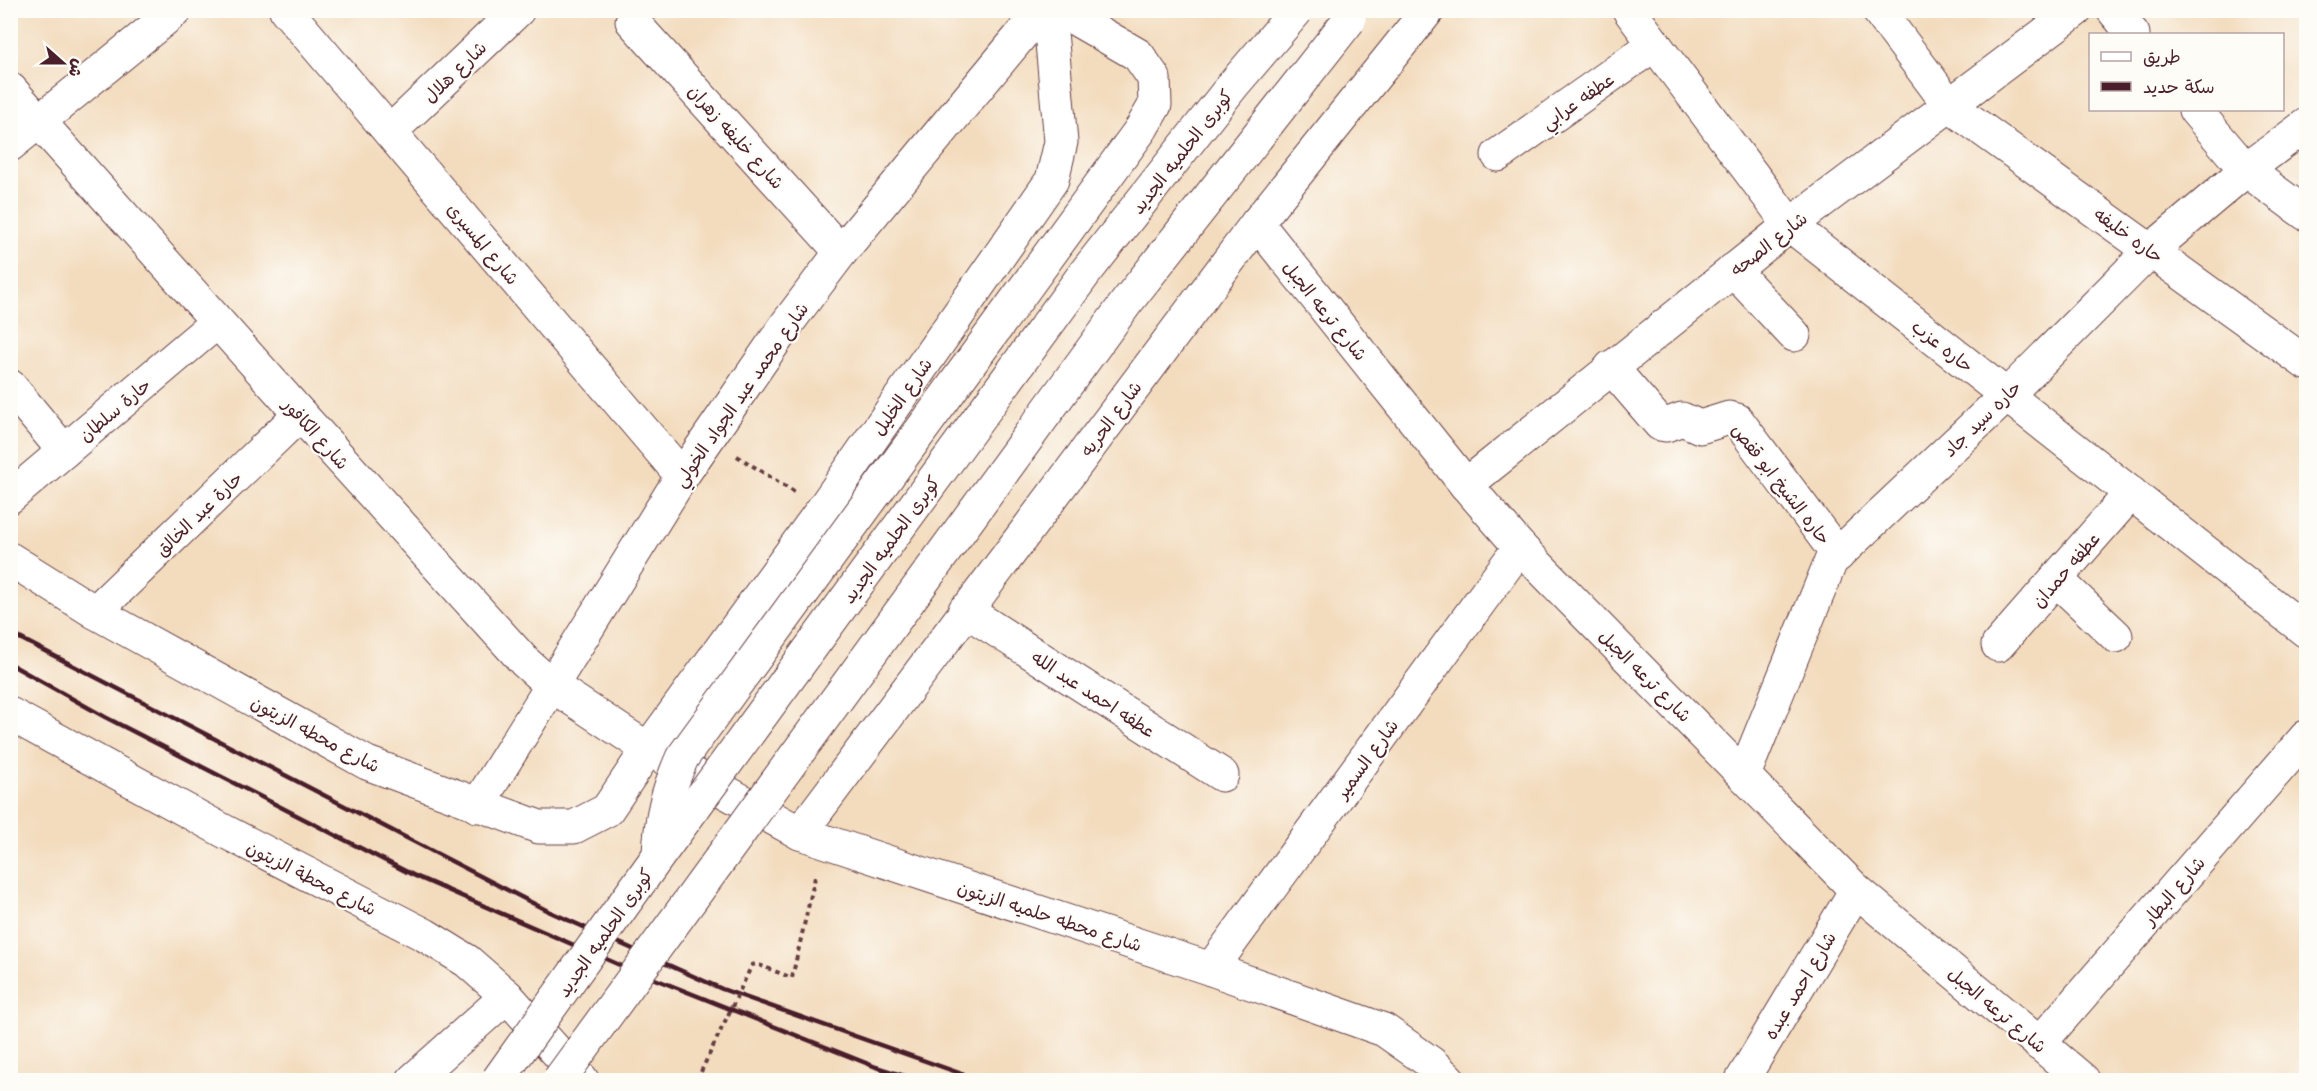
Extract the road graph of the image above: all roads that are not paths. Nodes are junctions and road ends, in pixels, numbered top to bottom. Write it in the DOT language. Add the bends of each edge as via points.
graph roads {
  1 [pos="176,10"];
  2 [pos="286,10"];
  3 [pos="518,10"];
  4 [pos="1042,10"];
  5 [pos="1049,10"];
  6 [pos="1060,10"];
  7 [pos="1297,10"];
  8 [pos="1428,10"];
  9 [pos="1629,10"];
  10 [pos="1878,10"];
  11 [pos="2076,10"];
  12 [pos="2113,10"];
  13 [pos="1354,15"];
  14 [pos="632,21"];
  15 [pos="2132,33"];
  16 [pos="1656,44"];
  17 [pos="10,89"];
  18 [pos="1950,106"];
  19 [pos="2196,111"];
  20 [pos="39,122"];
  21 [pos="2307,125"];
  22 [pos="390,132"];
  23 [pos="10,145"];
  24 [pos="1498,155"];
  25 [pos="2246,170"];
  26 [pos="2307,214"];
  27 [pos="1257,223"];
  28 [pos="1790,225"];
  29 [pos="2151,250"];
  30 [pos="841,252"];
  31 [pos="1733,270"];
  32 [pos="217,322"];
  33 [pos="1794,334"];
  34 [pos="2307,363"];
  35 [pos="1611,367"];
  36 [pos="10,386"];
  37 [pos="2007,394"];
  38 [pos="300,414"];
  39 [pos="64,451"];
  40 [pos="682,476"];
  41 [pos="1466,485"];
  42 [pos="2131,493"];
  43 [pos="10,497"];
  44 [pos="1520,548"];
  45 [pos="1838,555"];
  46 [pos="10,559"];
  47 [pos="2056,579"];
  48 [pos="965,610"];
  49 [pos="95,612"];
  50 [pos="2307,631"];
  51 [pos="2116,636"];
  52 [pos="1998,645"];
  53 [pos="551,685"];
  54 [pos="10,714"];
  55 [pos="2307,737"];
  56 [pos="648,749"];
  57 [pos="1222,775"];
  58 [pos="1744,775"];
  59 [pos="477,806"];
  60 [pos="800,832"];
  61 [pos="659,855"];
  62 [pos="1856,890"];
  63 [pos="1211,969"];
  64 [pos="507,996"];
  65 [pos="2039,1044"];
  66 [pos="416,1078"];
  67 [pos="451,1080"];
  68 [pos="498,1080"];
  69 [pos="559,1080"];
  70 [pos="582,1080"];
  71 [pos="1449,1080"];
  72 [pos="1742,1080"];
  73 [pos="2083,1080"];
  1 -- 20 [label="street"];
  2 -- 22 [label="street, شارع المسيرى"];
  3 -- 22 [label="street, شارع هلال"];
  4 -- 30 [label="street, شارع محمد عبد الجواد الخولي"];
  5 -- 56 [label="street, شارع الخليل" via="1061,142 1052,180 822,510"];
  6 -- 61 [label="street, bridge" via="1138,55 1154,78 1155,105 682,758 660,821"];
  7 -- 61 [label="street, كوبرى الحلميه الجديد, bridge" via="1085,273"];
  8 -- 27 [label="street, شارع الحريه"];
  9 -- 16 [label="street, حاره عزب"];
  10 -- 18 [label="street, حاره خليفه"];
  11 -- 18 [label="street, شارع الصحه"];
  12 -- 15 [label="street"];
  13 -- 69 [label="street, bridge" via="1126,303"];
  14 -- 30 [label="street, شارع خليفه زهران"];
  16 -- 24 [label="street, عطفه عرابي"];
  16 -- 28 [label="street, حاره عزب"];
  17 -- 20 [label="street, شارع الكافور"];
  18 -- 28 [label="street, شارع الصحه"];
  18 -- 29 [label="street, حاره خليفه"];
  19 -- 25 [label="street"];
  20 -- 23 [label="street"];
  20 -- 32 [label="street, شارع الكافور"];
  21 -- 25 [label="street, حاره سيد جاد"];
  22 -- 40 [label="street, شارع المسيرى"];
  25 -- 26 [label="street"];
  25 -- 29 [label="street, حاره سيد جاد"];
  27 -- 41 [label="street, شارع ترعه الجبل"];
  27 -- 48 [label="street, شارع الحريه"];
  28 -- 31 [label="street, شارع الصحه"];
  28 -- 37 [label="street, حاره عزب"];
  29 -- 34 [label="street, حاره خليفه"];
  29 -- 37 [label="street, حاره سيد جاد"];
  30 -- 40 [label="street, شارع محمد عبد الجواد الخولي"];
  31 -- 33 [label="street"];
  31 -- 35 [label="street, شارع الصحه"];
  32 -- 38 [label="street, شارع الكافور"];
  32 -- 39 [label="street, حارة سلطان"];
  35 -- 41 [label="street, شارع الصحه"];
  35 -- 45 [label="street, حاره الشيخ ابو قفص" via="1660,424 1682,419 1700,427 1729,418 1737,420"];
  36 -- 39 [label="street"];
  37 -- 42 [label="street, حاره عزب"];
  37 -- 45 [label="street, حاره سيد جاد"];
  38 -- 49 [label="street, حارة عبد الخالق"];
  38 -- 53 [label="street, شارع الكافور" via="496,631"];
  39 -- 43 [label="street, حارة سلطان"];
  40 -- 53 [label="street, شارع محمد عبد الجواد الخولي"];
  41 -- 44 [label="street, شارع ترعه الجبل"];
  42 -- 47 [label="street, عطفه حمدان"];
  42 -- 50 [label="street, حاره عزب"];
  44 -- 58 [label="street, شارع ترعه الجبل"];
  44 -- 63 [label="street, شارع السمير"];
  45 -- 58 [label="street, حاره سيد جاد" via="1825,575"];
  46 -- 49 [label="street, شارع محطه الزيتون"];
  47 -- 51 [label="street"];
  47 -- 52 [label="street, عطفه حمدان"];
  48 -- 57 [label="street, عطفه احمد عبد الله"];
  48 -- 60 [label="street, شارع الحريه"];
  49 -- 59 [label="street, شارع محطه الزيتون" via="367,763"];
  53 -- 56 [label="street, شارع الكافور"];
  53 -- 59 [label="street, شارع محمد عبد الجواد الخولي"];
  54 -- 64 [label="street, شارع محطة الزيتون" via="425,935 467,962"];
  55 -- 65 [label="street, شارع البطار"];
  56 -- 59 [label="street, شارع محطه الزيتون" via="607,810 574,826 539,827"];
  56 -- 60 [label="street, شارع محطه حلميه الزيتون"];
  58 -- 62 [label="street, شارع ترعه الجبل"];
  60 -- 63 [label="street, شارع محطه حلميه الزيتون"];
  61 -- 68 [label="street, كوبرى الحلميه الجديد, bridge"];
  62 -- 65 [label="street, شارع ترعه الجبل"];
  62 -- 72 [label="street, شارع احمد عبده"];
  63 -- 71 [label="street, شارع محطه حلميه الزيتون" via="1384,1030 1431,1062"];
  64 -- 66 [label="street"];
  64 -- 70 [label="street, شارع محطة الزيتون"];
  65 -- 73 [label="street, شارع ترعه الجبل"];
  66 -- 67 [label="street"];
}
